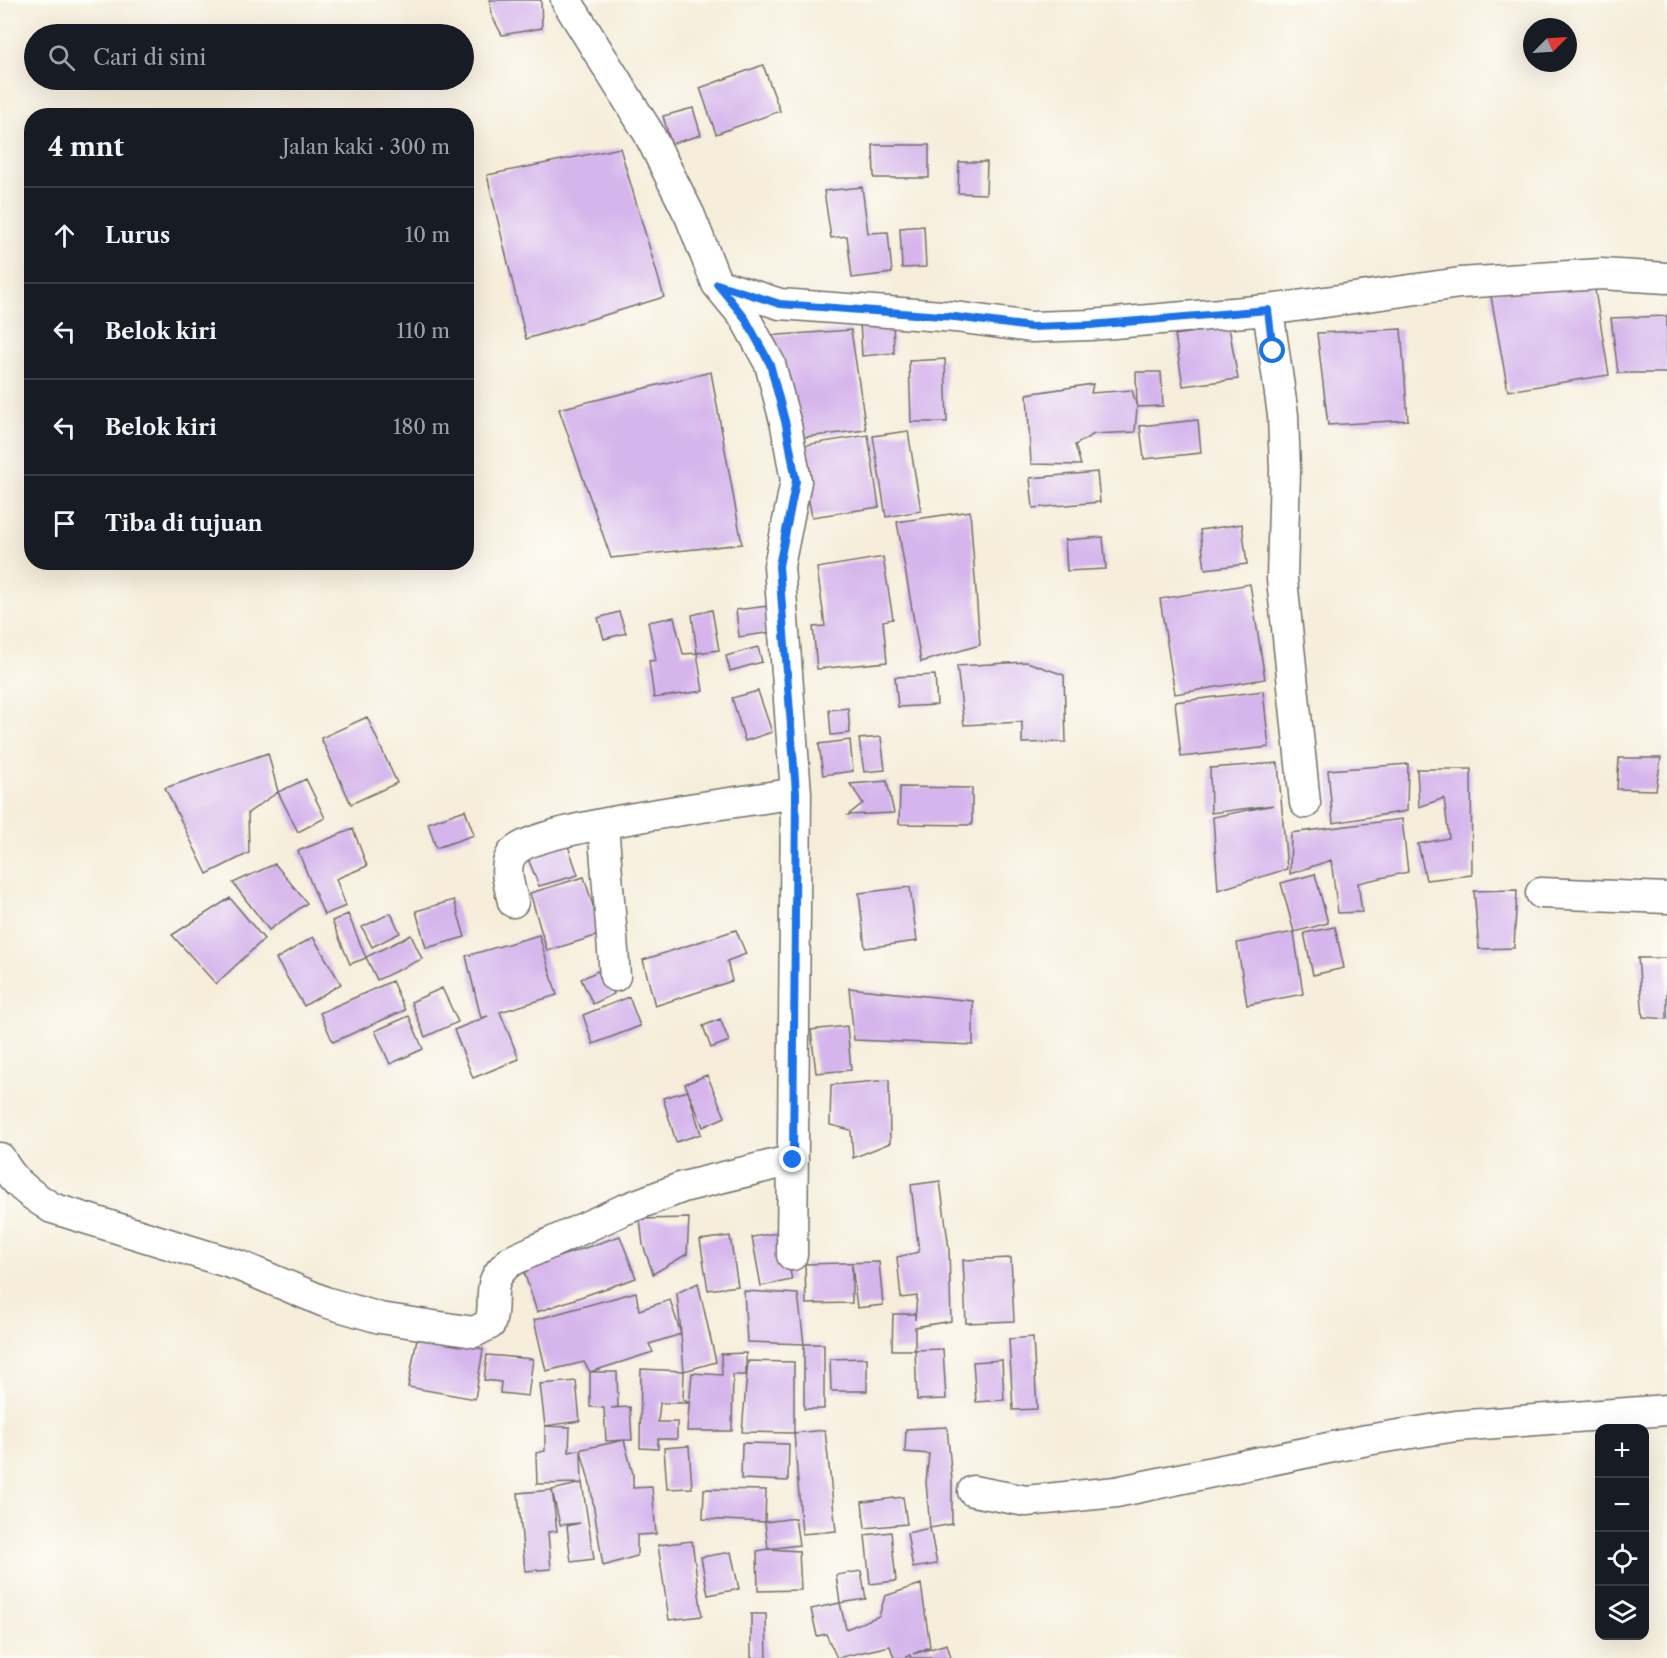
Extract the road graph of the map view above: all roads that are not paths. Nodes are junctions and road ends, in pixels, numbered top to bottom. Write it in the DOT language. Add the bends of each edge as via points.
graph roads {
  1 [pos="566,0"];
  2 [pos="1667,278"];
  3 [pos="717,284"];
  4 [pos="1268,310"];
  5 [pos="796,793"];
  6 [pos="1305,803"];
  7 [pos="603,824"];
  8 [pos="1541,893"];
  9 [pos="1667,898"];
  10 [pos="513,902"];
  11 [pos="615,976"];
  12 [pos="0,1158"];
  13 [pos="793,1160"];
  14 [pos="792,1255"];
  15 [pos="1667,1410"];
  16 [pos="973,1491"];
  1 -- 3 [label="street" via="648,132 690,216"];
  2 -- 4 [label="street" via="1601,274 1460,283"];
  3 -- 4 [label="street" via="780,304 955,317 1031,327"];
  3 -- 5 [label="street" via="745,318 770,364 796,481 779,566"];
  4 -- 6 [label="street" via="1283,415 1282,579"];
  5 -- 7 [label="street"];
  5 -- 13 [label="street"];
  7 -- 10 [label="street" via="566,831 513,852 506,868"];
  7 -- 11 [label="street"];
  8 -- 9 [label="street"];
  12 -- 13 [label="street" via="8,1173 27,1192 52,1208 240,1266 325,1302 380,1317 474,1332 490,1324 491,1287 496,1274 511,1261 683,1187"];
  13 -- 14 [label="street"];
  15 -- 16 [label="street" via="1456,1426 1367,1440 1116,1492 1026,1500"];
}
